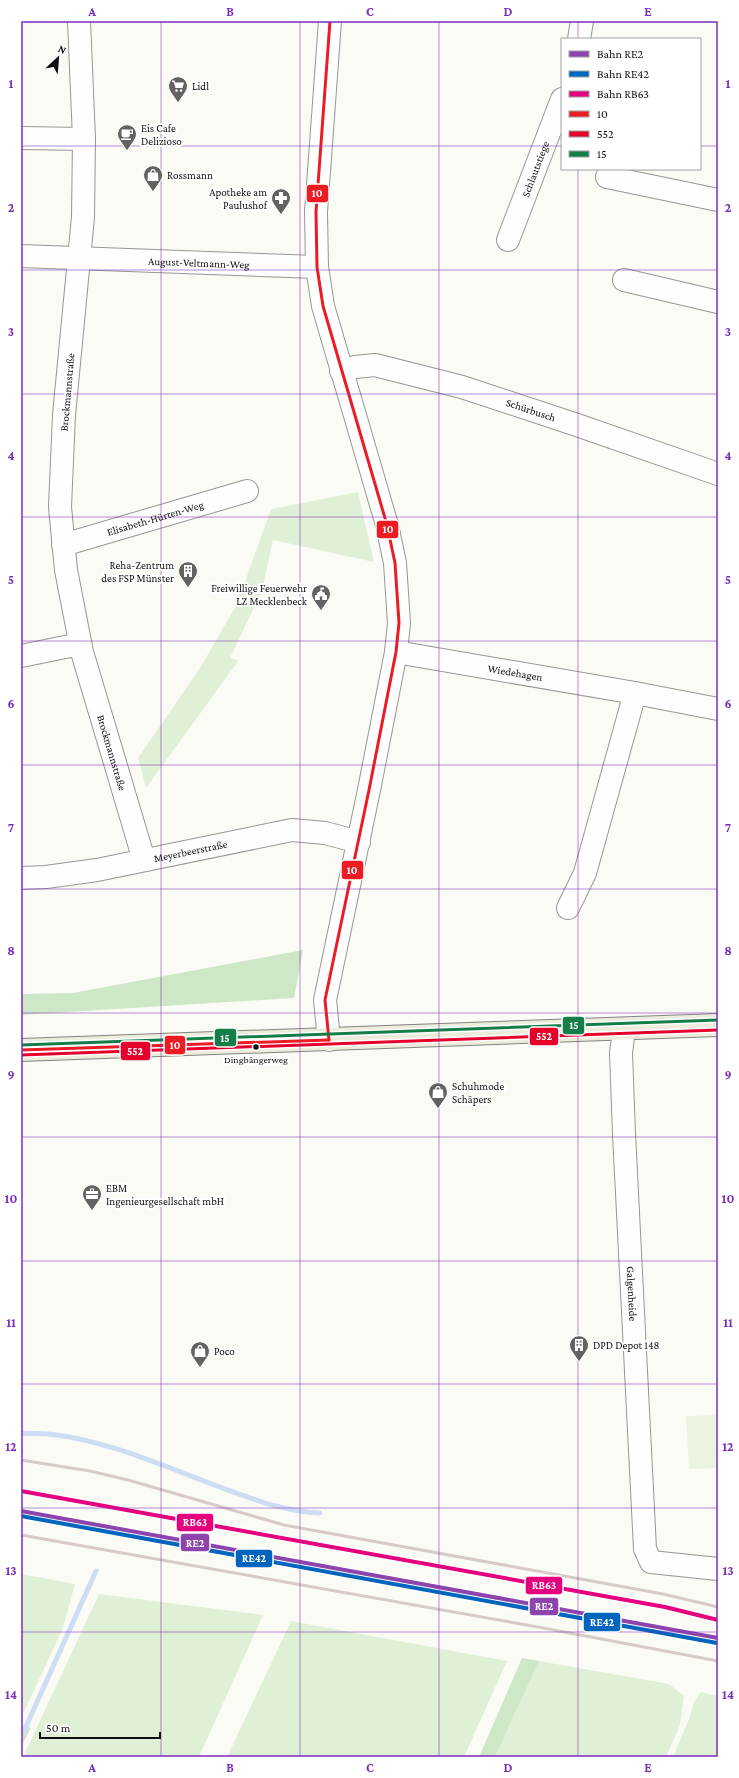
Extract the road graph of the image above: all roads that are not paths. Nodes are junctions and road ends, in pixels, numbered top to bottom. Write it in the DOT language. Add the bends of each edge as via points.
graph roads {
  1 [pos="79,21"];
  2 [pos="330,21"];
  3 [pos="582,21"];
  4 [pos="579,38"];
  5 [pos="561,102"];
  6 [pos="21,138"];
  7 [pos="84,139"];
  8 [pos="607,177"];
  9 [pos="718,200"];
  10 [pos="508,240"];
  11 [pos="21,256"];
  12 [pos="80,258"];
  13 [pos="317,267"];
  14 [pos="624,280"];
  15 [pos="718,302"];
  16 [pos="341,371"];
  17 [pos="718,474"];
  18 [pos="247,491"];
  19 [pos="63,545"];
  20 [pos="80,644"];
  21 [pos="396,652"];
  22 [pos="21,656"];
  23 [pos="635,693"];
  24 [pos="718,709"];
  25 [pos="359,842"];
  26 [pos="144,860"];
  27 [pos="21,878"];
  28 [pos="568,908"];
  29 [pos="718,1025"];
  30 [pos="624,1029"];
  31 [pos="330,1040"];
  32 [pos="21,1050"];
  33 [pos="718,1569"];
  1 -- 7 [label="street, Brockmannstraße"];
  2 -- 13 [label="street" via="316,212"];
  3 -- 4 [label="street"];
  5 -- 10 [label="street, Schlautstiege"];
  6 -- 7 [label="street"];
  7 -- 12 [label="street, Brockmannstraße"];
  8 -- 9 [label="street"];
  11 -- 12 [label="street, August-Veltmann-Weg"];
  12 -- 13 [label="street, August-Veltmann-Weg"];
  12 -- 19 [label="street, Brockmannstraße" via="61,457 60,507"];
  13 -- 16 [label="street" via="323,306"];
  14 -- 15 [label="street"];
  16 -- 17 [label="street, Schürbusch" via="374,365 462,387"];
  16 -- 21 [label="street" via="387,525 395,563 399,623"];
  18 -- 19 [label="street, Elisabeth-Hürten-Weg"];
  19 -- 20 [label="street, Brockmannstraße"];
  20 -- 22 [label="street"];
  20 -- 26 [label="street, Brockmannstraße"];
  21 -- 23 [label="street, Wiedehagen"];
  21 -- 25 [label="street"];
  23 -- 24 [label="street, Wiedehagen"];
  23 -- 28 [label="street" via="585,873"];
  25 -- 26 [label="street, Meyerbeerstraße" via="325,833 292,830"];
  25 -- 31 [label="street" via="325,1000"];
  26 -- 27 [label="street, Meyerbeerstraße" via="97,870"];
  29 -- 30 [label="main road"];
  30 -- 31 [label="main road"];
  30 -- 33 [label="street, Galgenheide" via="621,1053 624,1134 645,1549 651,1562"];
  31 -- 32 [label="main road"];
}
